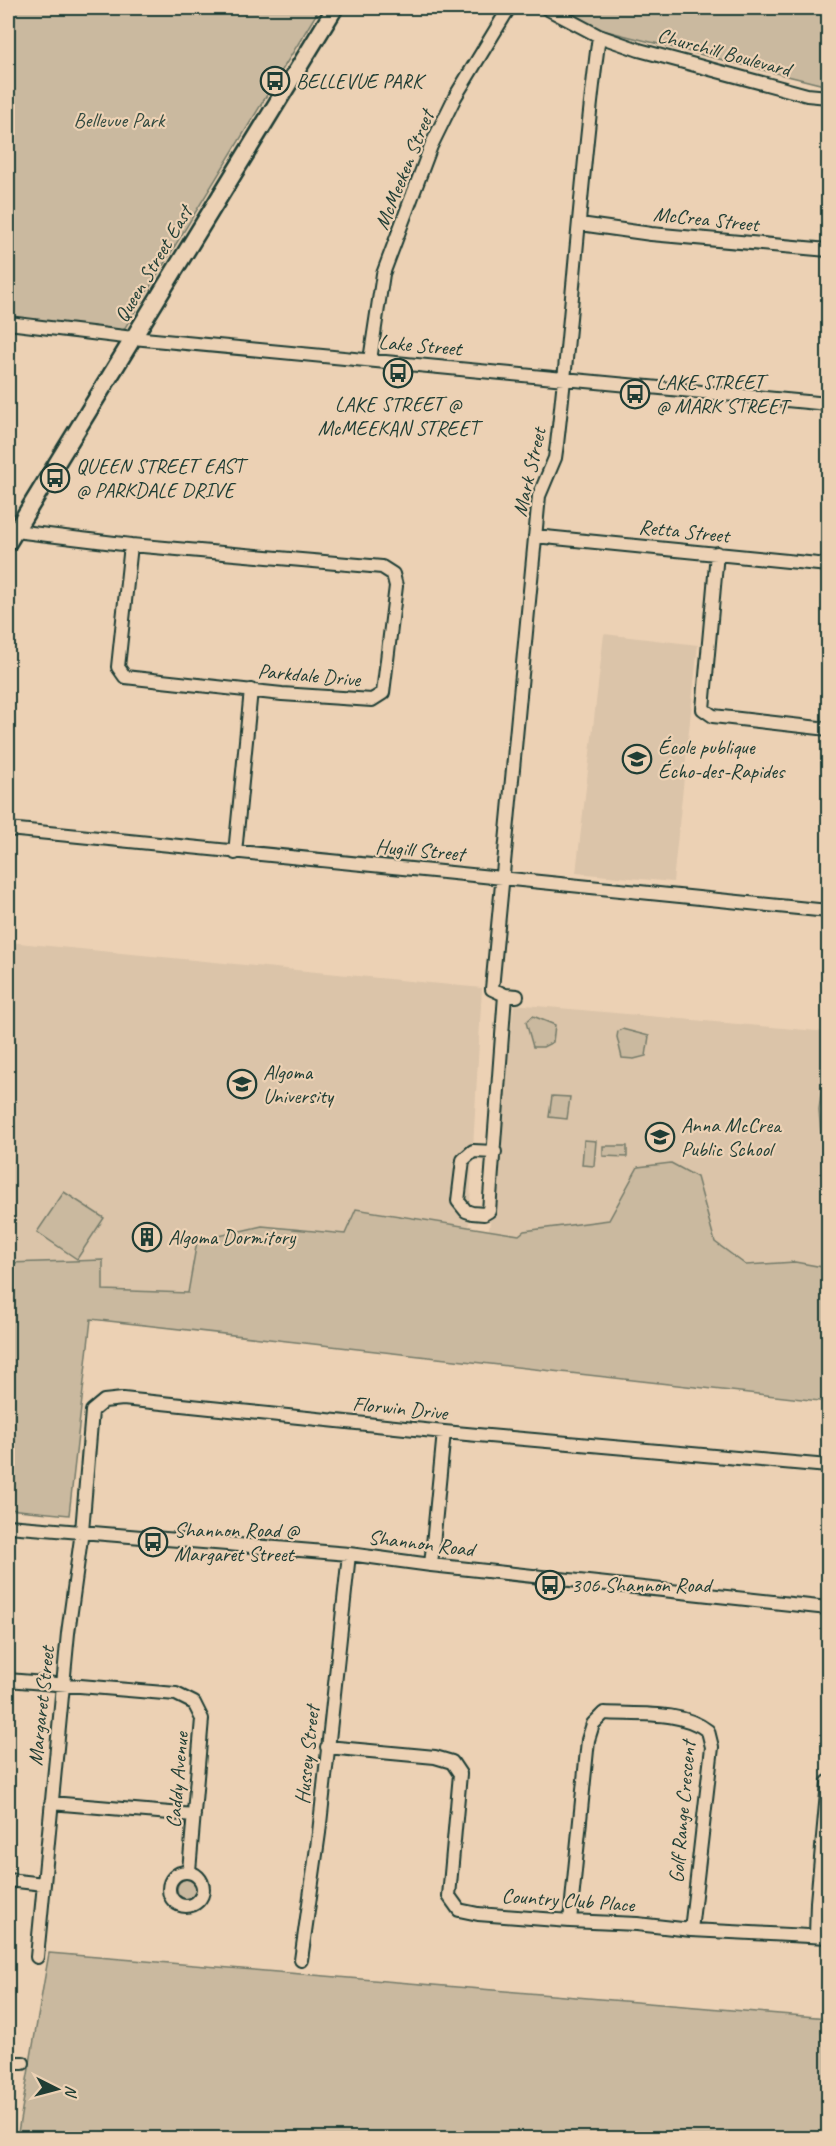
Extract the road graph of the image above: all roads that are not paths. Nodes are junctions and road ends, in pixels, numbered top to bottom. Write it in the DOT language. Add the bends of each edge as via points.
graph roads {
  1 [pos="335,8"];
  2 [pos="509,8"];
  3 [pos="546,8"];
  4 [pos="599,36"];
  5 [pos="828,97"];
  6 [pos="580,224"];
  7 [pos="828,250"];
  8 [pos="8,323"];
  9 [pos="133,338"];
  10 [pos="370,360"];
  11 [pos="565,379"];
  12 [pos="828,404"];
  13 [pos="535,536"];
  14 [pos="11,537"];
  15 [pos="130,545"];
  16 [pos="717,553"];
  17 [pos="828,565"];
  18 [pos="251,690"];
  19 [pos="828,729"];
  20 [pos="8,829"];
  21 [pos="235,853"];
  22 [pos="504,877"];
  23 [pos="828,911"];
  24 [pos="495,1152"];
  25 [pos="444,1432"];
  26 [pos="828,1466"];
  27 [pos="8,1526"];
  28 [pos="82,1531"];
  29 [pos="349,1554"];
  30 [pos="431,1565"];
  31 [pos="828,1608"];
  32 [pos="8,1680"];
  33 [pos="63,1685"];
  34 [pos="327,1747"];
  35 [pos="828,1782"];
  36 [pos="51,1803"];
  37 [pos="194,1815"];
  38 [pos="189,1871"];
  39 [pos="8,1880"];
  40 [pos="44,1884"];
  41 [pos="570,1921"];
  42 [pos="691,1930"];
  43 [pos="822,1936"];
  44 [pos="37,1957"];
  45 [pos="302,1960"];
  46 [pos="8,2063"];
  47 [pos="23,2063"];
  1 -- 9 [label="main road, Queen Street East"];
  2 -- 10 [label="street, McMeeken Street" via="455,97 431,146 383,274"];
  3 -- 4 [label="street, Churchill Boulevard"];
  4 -- 5 [label="street, Churchill Boulevard" via="673,60"];
  4 -- 6 [label="street, Mark Street"];
  6 -- 7 [label="street, McCrea Street"];
  6 -- 11 [label="street, Mark Street"];
  8 -- 9 [label="street, Lake Street"];
  9 -- 10 [label="street, Lake Street"];
  9 -- 14 [label="main road, Queen Street East"];
  10 -- 11 [label="street, Lake Street"];
  11 -- 12 [label="street, Lake Street"];
  11 -- 13 [label="street, Mark Street" via="555,458 539,496"];
  13 -- 16 [label="street, Retta Street"];
  13 -- 22 [label="street, Mark Street"];
  14 -- 15 [label="street, Parkdale Drive"];
  15 -- 18 [label="street, Parkdale Drive" via="118,668 125,677"];
  15 -- 18 [label="street, Parkdale Drive" via="382,567 393,574 396,586 383,693 372,700"];
  16 -- 17 [label="street, Retta Street"];
  16 -- 19 [label="street" via="703,709 713,716"];
  18 -- 21 [label="street"];
  20 -- 21 [label="street, Hugill Street"];
  21 -- 22 [label="street, Hugill Street"];
  22 -- 23 [label="street, Hugill Street"];
  22 -- 24 [label="street, Mark Street" via="492,989 511,995"];
  24 -- 24 [label="street" via="489,1211 466,1211 457,1196 463,1161 473,1151"];
  25 -- 26 [label="street, Florwin Drive"];
  25 -- 28 [label="street, Florwin Drive" via="123,1399 104,1401 92,1411"];
  25 -- 30 [label="street"];
  27 -- 28 [label="street, Shannon Road"];
  28 -- 29 [label="street, Shannon Road"];
  28 -- 33 [label="street, Margaret Street"];
  29 -- 30 [label="street, Shannon Road"];
  29 -- 34 [label="street, Hussey Street"];
  30 -- 31 [label="street, Shannon Road"];
  32 -- 33 [label="street, Caddy Avenue"];
  33 -- 36 [label="street, Margaret Street"];
  33 -- 37 [label="street, Caddy Avenue" via="176,1694 194,1703 202,1719"];
  34 -- 41 [label="street, Country Club Place" via="452,1762 460,1774 449,1896 459,1910"];
  34 -- 45 [label="street, Hussey Street"];
  35 -- 43 [label="street" via="817,1902"];
  36 -- 37 [label="street"];
  36 -- 40 [label="street, Margaret Street"];
  37 -- 38 [label="street, Caddy Avenue"];
  39 -- 40 [label="street"];
  40 -- 44 [label="street, Margaret Street"];
  41 -- 42 [label="street, Country Club Place"];
  41 -- 42 [label="street, Golf Range Crescent" via="588,1740 593,1724 604,1713 664,1717 698,1723 708,1731 711,1747"];
  42 -- 43 [label="street, Country Club Place"];
  46 -- 47 [label="street"];
}
